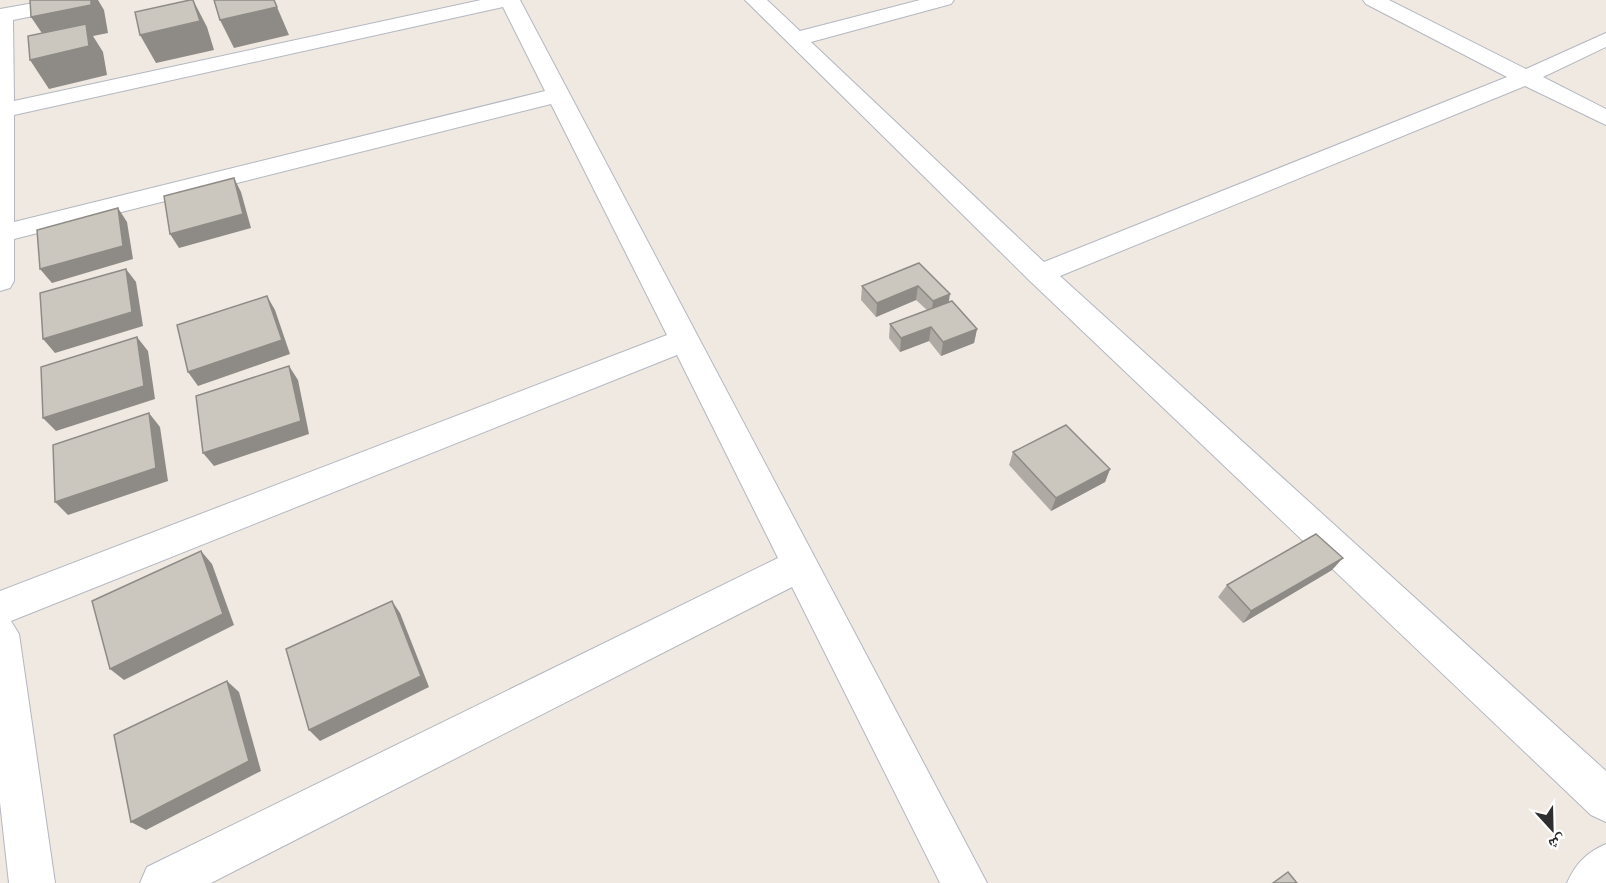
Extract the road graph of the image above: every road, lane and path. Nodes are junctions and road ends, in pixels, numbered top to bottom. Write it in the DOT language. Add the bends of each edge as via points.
graph roads {
  1 [pos="84,0"];
  2 [pos="509,0"];
  3 [pos="755,0"];
  4 [pos="944,0"];
  5 [pos="1374,0"];
  6 [pos="2,16"];
  7 [pos="796,39"];
  8 [pos="1606,39"];
  9 [pos="1526,77"];
  10 [pos="558,95"];
  11 [pos="1,111"];
  12 [pos="1606,118"];
  13 [pos="0,234"];
  14 [pos="1040,274"];
  15 [pos="0,281"];
  16 [pos="684,340"];
  17 [pos="800,565"];
  18 [pos="0,608"];
  19 [pos="0,634"];
  20 [pos="1606,800"];
  21 [pos="1606,867"];
  22 [pos="32,883"];
  23 [pos="163,883"];
  24 [pos="964,883"];
  25 [pos="1590,883"];
  1 -- 6 [label="street"];
  2 -- 10 [label="street"];
  2 -- 11 [label="street"];
  3 -- 7 [label="street"];
  4 -- 7 [label="street"];
  5 -- 9 [label="street"];
  6 -- 11 [label="street"];
  7 -- 14 [label="street"];
  8 -- 9 [label="street"];
  9 -- 12 [label="street"];
  9 -- 14 [label="street"];
  10 -- 13 [label="street"];
  10 -- 16 [label="street"];
  11 -- 13 [label="street"];
  13 -- 15 [label="street"];
  14 -- 20 [label="street"];
  16 -- 17 [label="street"];
  16 -- 18 [label="street"];
  17 -- 23 [label="street"];
  17 -- 24 [label="street"];
  19 -- 22 [label="street"];
  21 -- 25 [label="street"];
}
